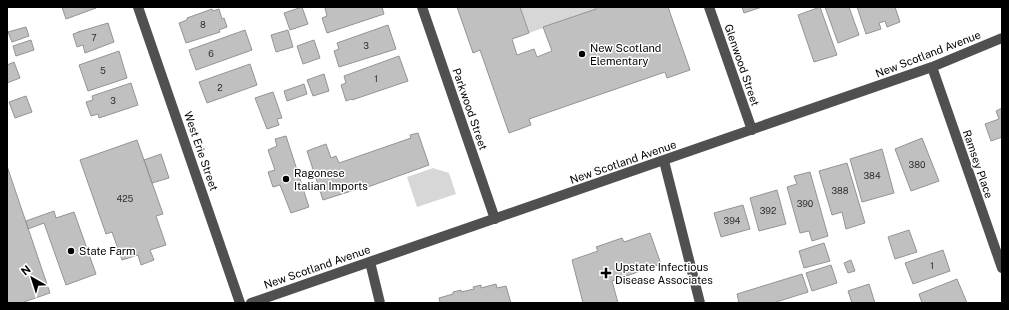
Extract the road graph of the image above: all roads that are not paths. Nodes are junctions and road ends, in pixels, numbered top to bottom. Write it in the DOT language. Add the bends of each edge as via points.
graph roads {
  1 [pos="138,7"];
  2 [pos="422,7"];
  3 [pos="709,7"];
  4 [pos="1002,38"];
  5 [pos="932,67"];
  6 [pos="752,130"];
  7 [pos="664,161"];
  8 [pos="495,219"];
  9 [pos="370,262"];
  10 [pos="1002,268"];
  11 [pos="240,303"];
  12 [pos="251,303"];
  13 [pos="380,303"];
  14 [pos="700,303"];
  1 -- 11 [label="street, West Erie Street"];
  2 -- 8 [label="street, Parkwood Street"];
  3 -- 6 [label="street, Glenwood Street"];
  4 -- 5 [label="street, New Scotland Avenue"];
  5 -- 6 [label="street, New Scotland Avenue"];
  5 -- 10 [label="street, Ramsey Place"];
  6 -- 7 [label="street, New Scotland Avenue"];
  7 -- 8 [label="street, New Scotland Avenue"];
  7 -- 14 [label="street"];
  8 -- 9 [label="street, New Scotland Avenue"];
  9 -- 12 [label="street, New Scotland Avenue"];
  9 -- 13 [label="street"];
}
